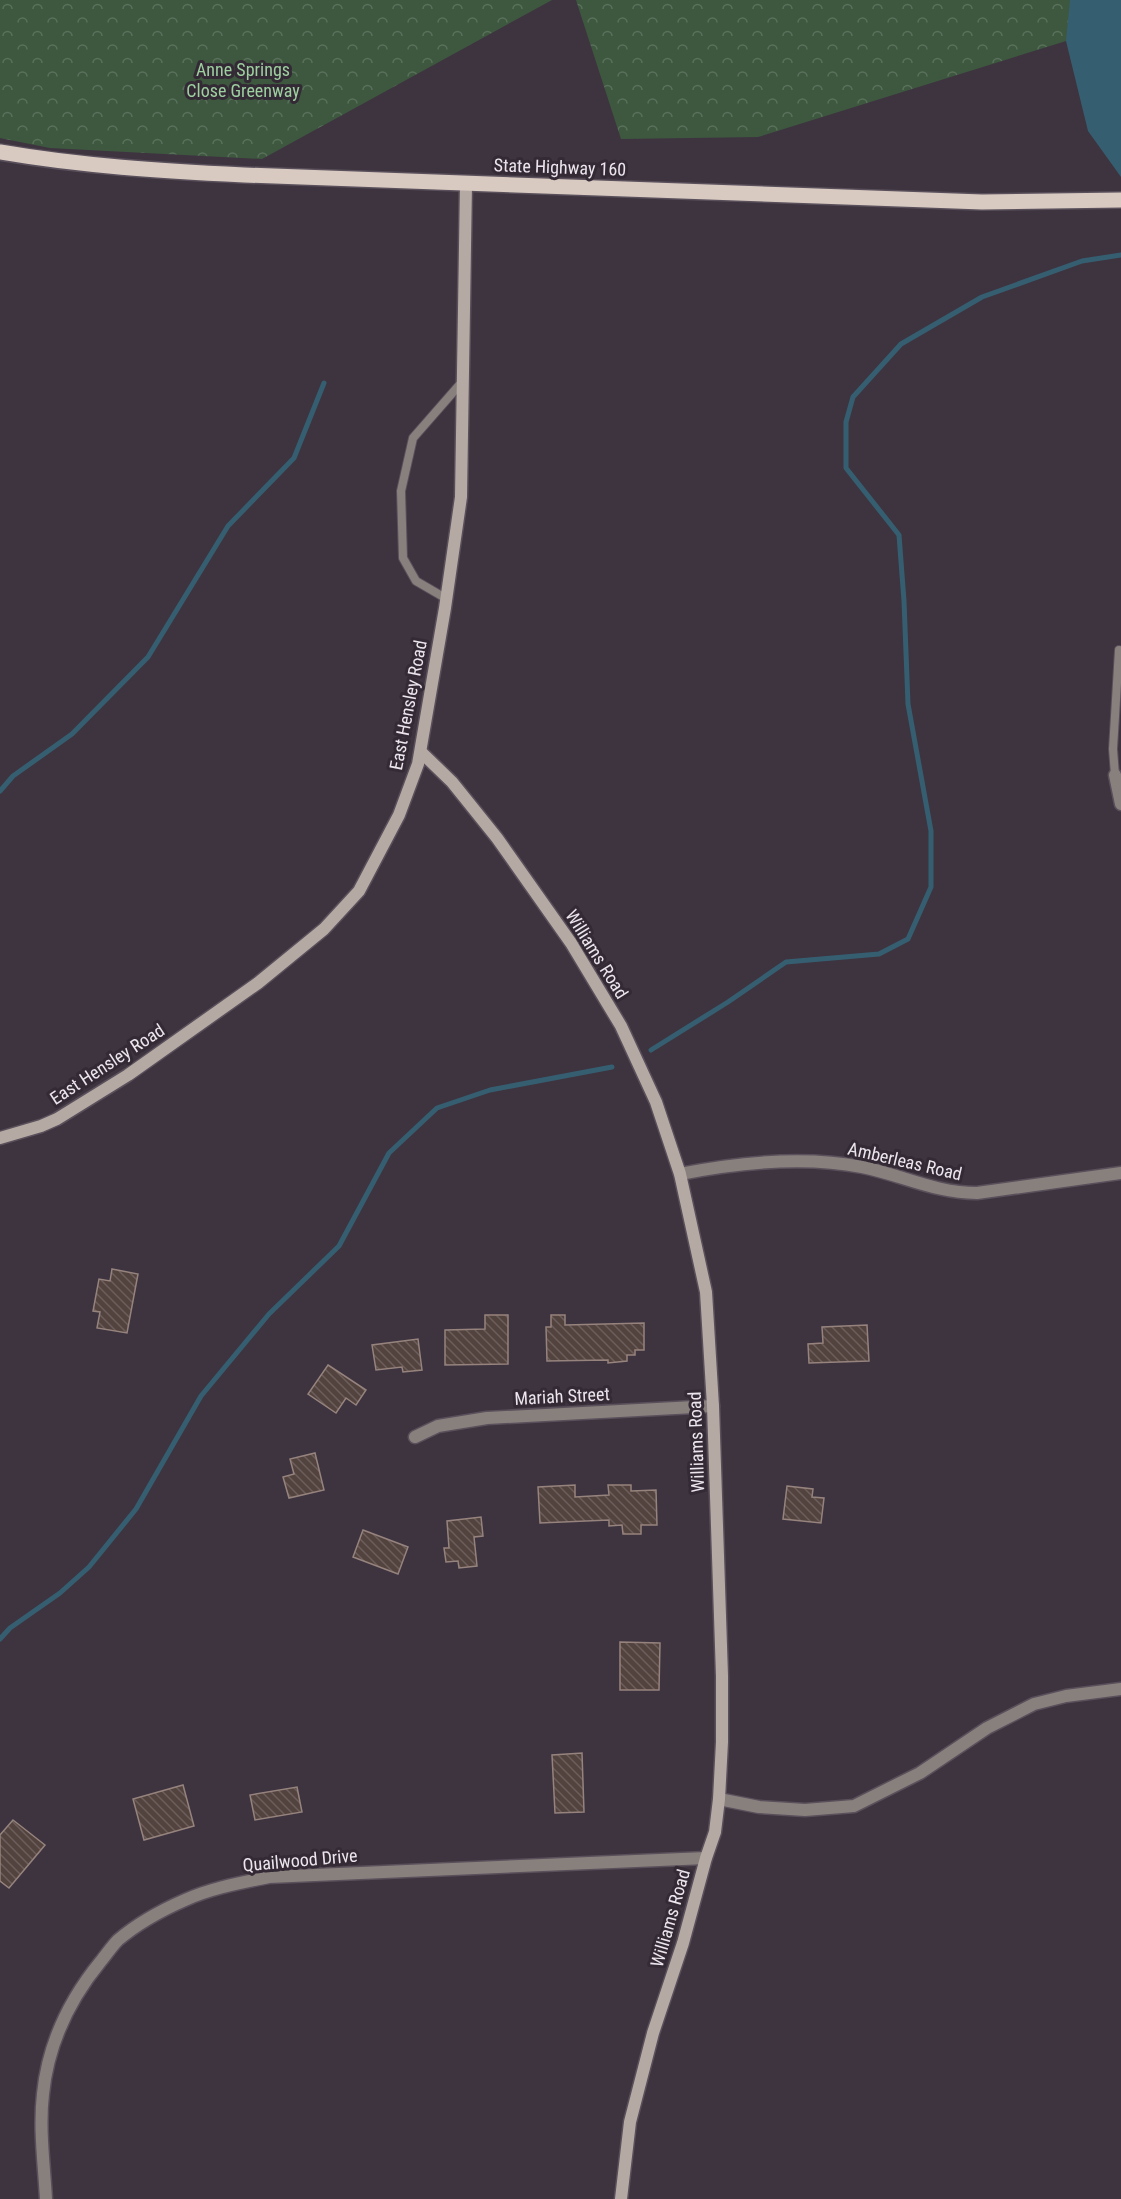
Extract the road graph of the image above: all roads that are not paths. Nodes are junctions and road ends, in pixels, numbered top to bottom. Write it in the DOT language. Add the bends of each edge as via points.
graph roads {
  1 [pos="0,152"];
  2 [pos="466,184"];
  3 [pos="1121,200"];
  4 [pos="463,381"];
  5 [pos="447,599"];
  6 [pos="1119,650"];
  7 [pos="421,752"];
  8 [pos="1115,775"];
  9 [pos="1121,804"];
  10 [pos="0,1138"];
  11 [pos="1121,1173"];
  12 [pos="680,1174"];
  13 [pos="713,1406"];
  14 [pos="415,1437"];
  15 [pos="1121,1689"];
  16 [pos="719,1799"];
  17 [pos="706,1858"];
  18 [pos="46,2199"];
  19 [pos="621,2199"];
  1 -- 2 [label="main road, State Highway 160" via="50,161 160,171"];
  2 -- 3 [label="main road, State Highway 160" via="982,202"];
  2 -- 4 [label="street, East Hensley Road"];
  4 -- 5 [label="street, East Hensley Road" via="461,497"];
  4 -- 5 [label="lane" via="413,438 401,491 404,558 416,581"];
  5 -- 7 [label="street, East Hensley Road"];
  6 -- 8 [label="lane"];
  7 -- 10 [label="street, East Hensley Road" via="399,815 359,891 324,929 258,983 128,1075 57,1119"];
  7 -- 12 [label="street, Williams Road" via="452,782 497,838 571,943 621,1026 656,1102"];
  8 -- 9 [label="street"];
  11 -- 12 [label="street, Amberleas Road" via="977,1193 934,1189 841,1164 714,1167"];
  12 -- 13 [label="street, Williams Road" via="706,1292"];
  13 -- 14 [label="street, Mariah Street" via="487,1418 438,1426"];
  13 -- 16 [label="street, Williams Road" via="722,1676"];
  15 -- 16 [label="street" via="1034,1704 987,1728 921,1773 854,1806 805,1810"];
  16 -- 17 [label="street, Williams Road" via="715,1832"];
  17 -- 18 [label="street, Quailwood Drive" via="269,1877 221,1886 157,1914 118,1941 84,1982 63,2018 50,2054 43,2093"];
  17 -- 19 [label="street, Williams Road" via="630,2122"];
}
